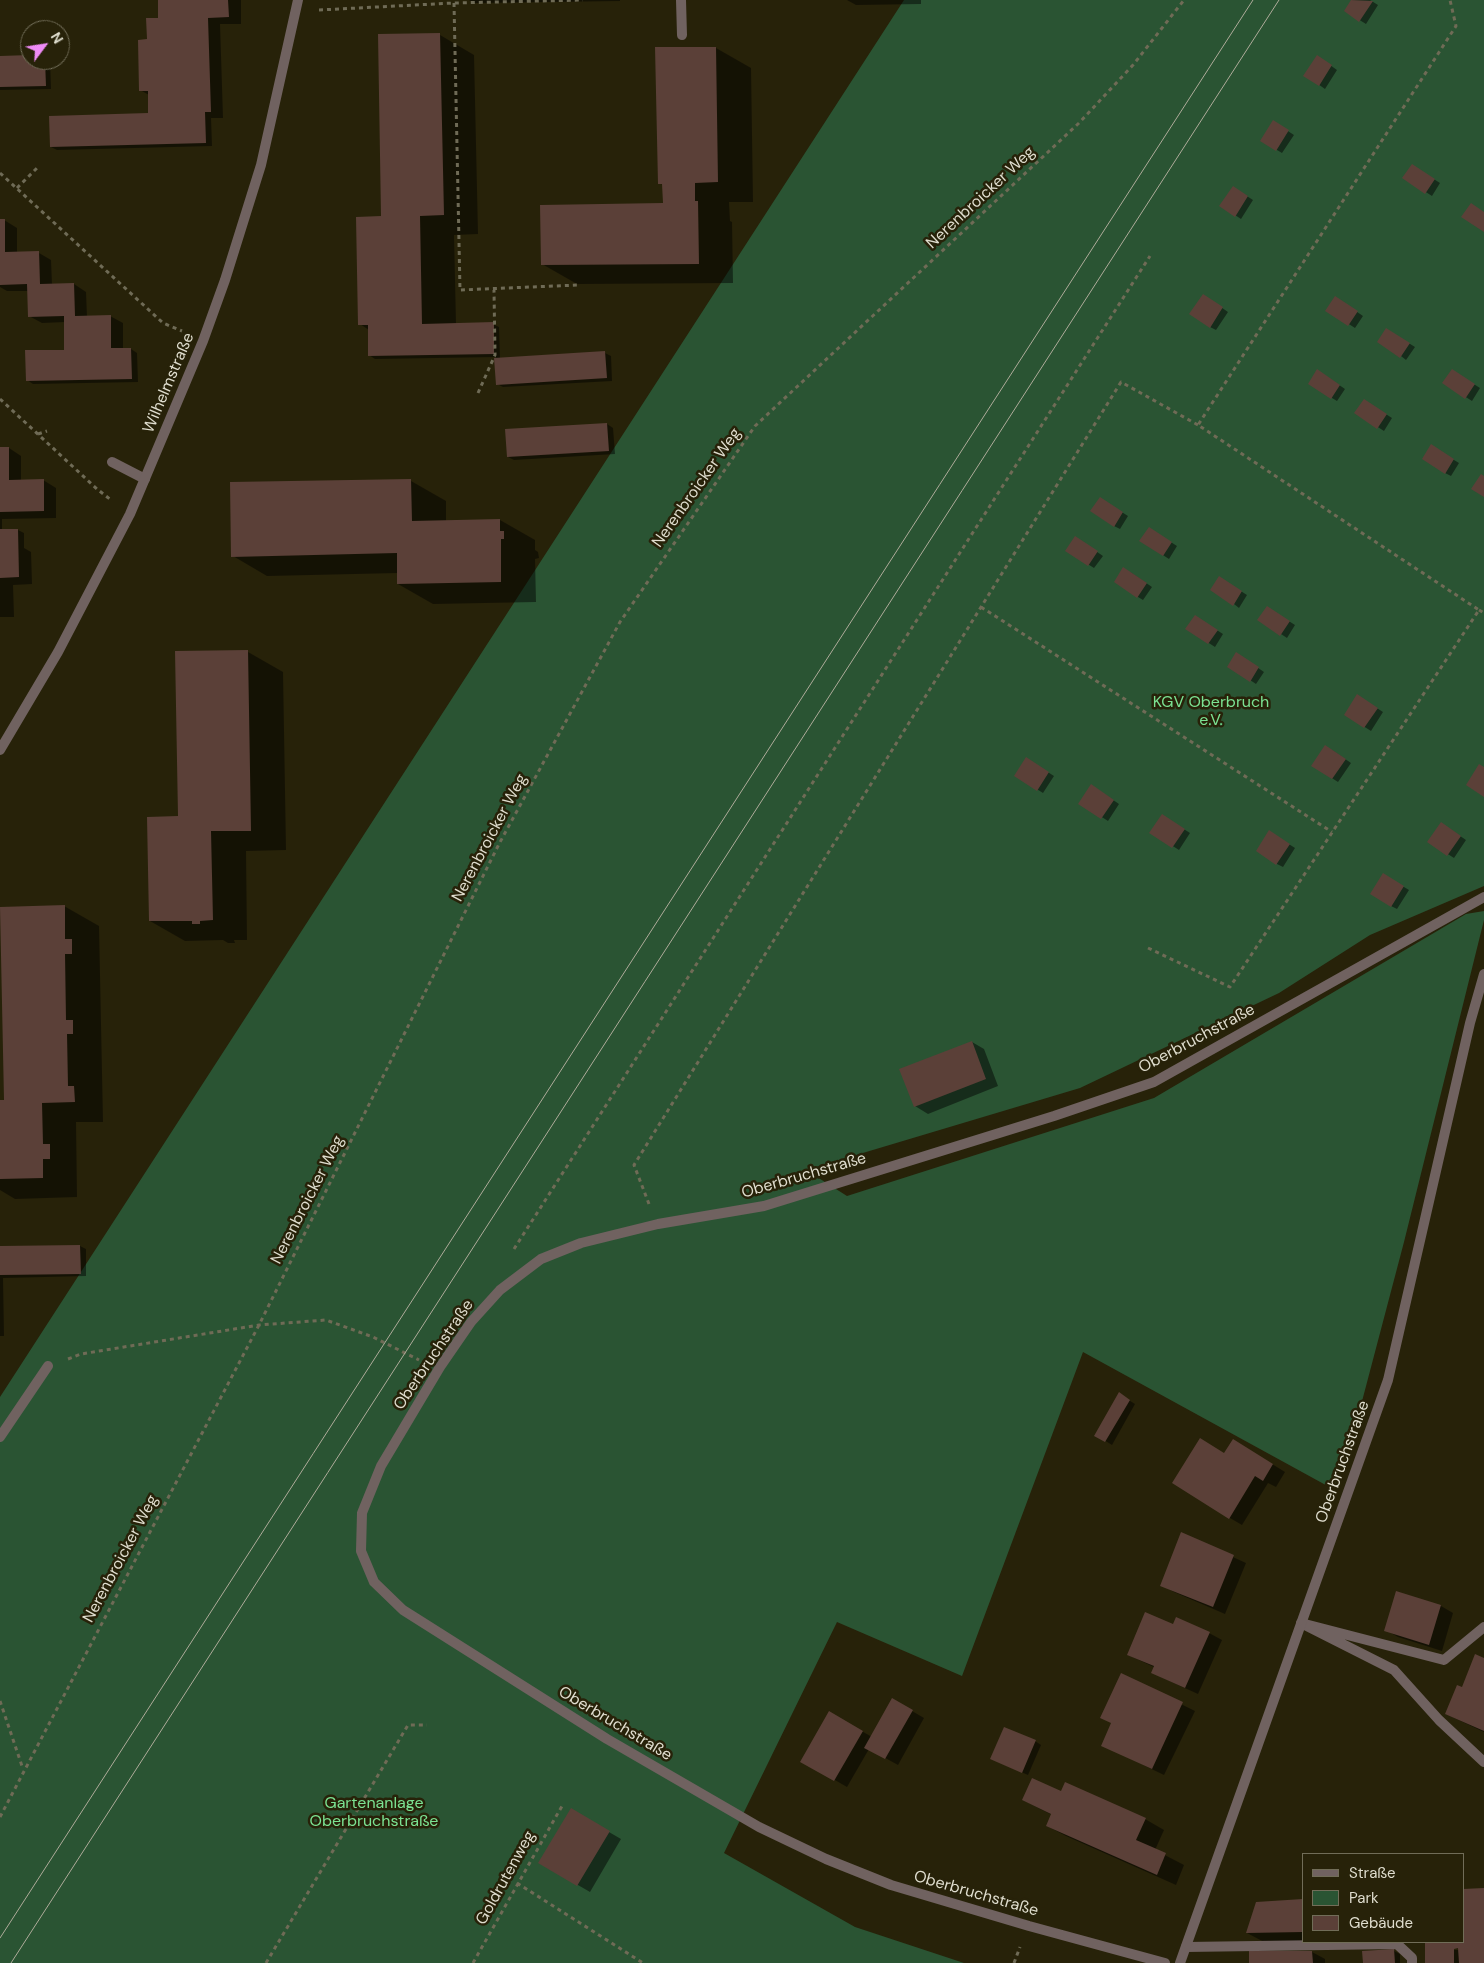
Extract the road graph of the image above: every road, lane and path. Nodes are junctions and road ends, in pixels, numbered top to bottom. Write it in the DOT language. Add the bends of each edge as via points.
graph roads {
  1 [pos="298,0"];
  2 [pos="583,0"];
  3 [pos="681,0"];
  4 [pos="1184,0"];
  5 [pos="1450,0"];
  6 [pos="454,3"];
  7 [pos="296,12"];
  8 [pos="682,35"];
  9 [pos="38,167"];
  10 [pos="0,173"];
  11 [pos="17,188"];
  12 [pos="1150,256"];
  13 [pos="579,285"];
  14 [pos="494,290"];
  15 [pos="203,341"];
  16 [pos="478,393"];
  17 [pos="0,399"];
  18 [pos="1198,425"];
  19 [pos="46,431"];
  20 [pos="38,434"];
  21 [pos="112,462"];
  22 [pos="145,479"];
  23 [pos="130,514"];
  24 [pos="981,607"];
  25 [pos="1479,610"];
  26 [pos="1484,613"];
  27 [pos="0,750"];
  28 [pos="1332,832"];
  29 [pos="1484,897"];
  30 [pos="1148,948"];
  31 [pos="1484,974"];
  32 [pos="658,1224"];
  33 [pos="500,1290"];
  34 [pos="259,1325"];
  35 [pos="48,1366"];
  36 [pos="440,1367"];
  37 [pos="0,1436"];
  38 [pos="1301,1623"];
  39 [pos="1484,1627"];
  40 [pos="0,1701"];
  41 [pos="427,1725"];
  42 [pos="1484,1762"];
  43 [pos="23,1770"];
  44 [pos="562,1806"];
  45 [pos="0,1817"];
  46 [pos="517,1883"];
  47 [pos="1186,1947"];
  48 [pos="266,1963"];
  49 [pos="473,1963"];
  50 [pos="643,1963"];
  51 [pos="1165,1963"];
  52 [pos="1180,1963"];
  53 [pos="1412,1963"];
  1 -- 7 [label="street, Wilhelmstraße"];
  2 -- 6 [label="path"];
  3 -- 8 [label="street"];
  4 -- 34 [label="path, Nerenbroicker Weg" via="1134,65 1079,123 755,426 620,622 499,844"];
  5 -- 18 [label="path" via="1456,26"];
  6 -- 7 [label="path"];
  6 -- 14 [label="path" via="460,290"];
  7 -- 15 [label="street, Wilhelmstraße" via="261,165"];
  9 -- 11 [label="path"];
  10 -- 11 [label="path"];
  11 -- 15 [label="path" via="163,323"];
  12 -- 33 [label="path" via="515,1247"];
  13 -- 14 [label="path"];
  14 -- 16 [label="path" via="495,355"];
  15 -- 22 [label="street, Wilhelmstraße"];
  17 -- 20 [label="path"];
  18 -- 24 [label="path" via="1121,382"];
  18 -- 25 [label="path"];
  19 -- 20 [label="path"];
  20 -- 23 [label="path" via="97,489"];
  21 -- 22 [label="street"];
  22 -- 23 [label="street, Wilhelmstraße"];
  23 -- 27 [label="street, Wilhelmstraße" via="58,652"];
  24 -- 28 [label="path"];
  24 -- 32 [label="path" via="634,1165"];
  25 -- 26 [label="path"];
  25 -- 28 [label="path"];
  28 -- 30 [label="path" via="1230,987"];
  29 -- 32 [label="street, Oberbruchstraße" via="1154,1082 764,1206"];
  31 -- 38 [label="street, Oberbruchstraße" via="1388,1380"];
  32 -- 33 [label="street, Oberbruchstraße" via="581,1244 541,1259"];
  33 -- 36 [label="street, Oberbruchstraße" via="471,1322"];
  34 -- 35 [label="path" via="81,1354"];
  34 -- 36 [label="path" via="326,1320"];
  34 -- 43 [label="path, Nerenbroicker Weg"];
  35 -- 37 [label="street"];
  36 -- 51 [label="street, Oberbruchstraße" via="381,1466 362,1513 361,1551 374,1582 402,1610 607,1739 759,1827 826,1859 891,1885"];
  38 -- 39 [label="street" via="1444,1660"];
  38 -- 42 [label="street" via="1394,1670 1438,1720"];
  38 -- 47 [label="street, Oberbruchstraße"];
  40 -- 43 [label="path"];
  41 -- 48 [label="path" via="408,1725"];
  43 -- 45 [label="path, Nerenbroicker Weg"];
  44 -- 46 [label="path, Goldrutenweg"];
  46 -- 49 [label="path, Goldrutenweg"];
  46 -- 50 [label="path"];
  47 -- 52 [label="street, Oberbruchstraße"];
  47 -- 53 [label="street" via="1396,1944 1412,1958"];
}
